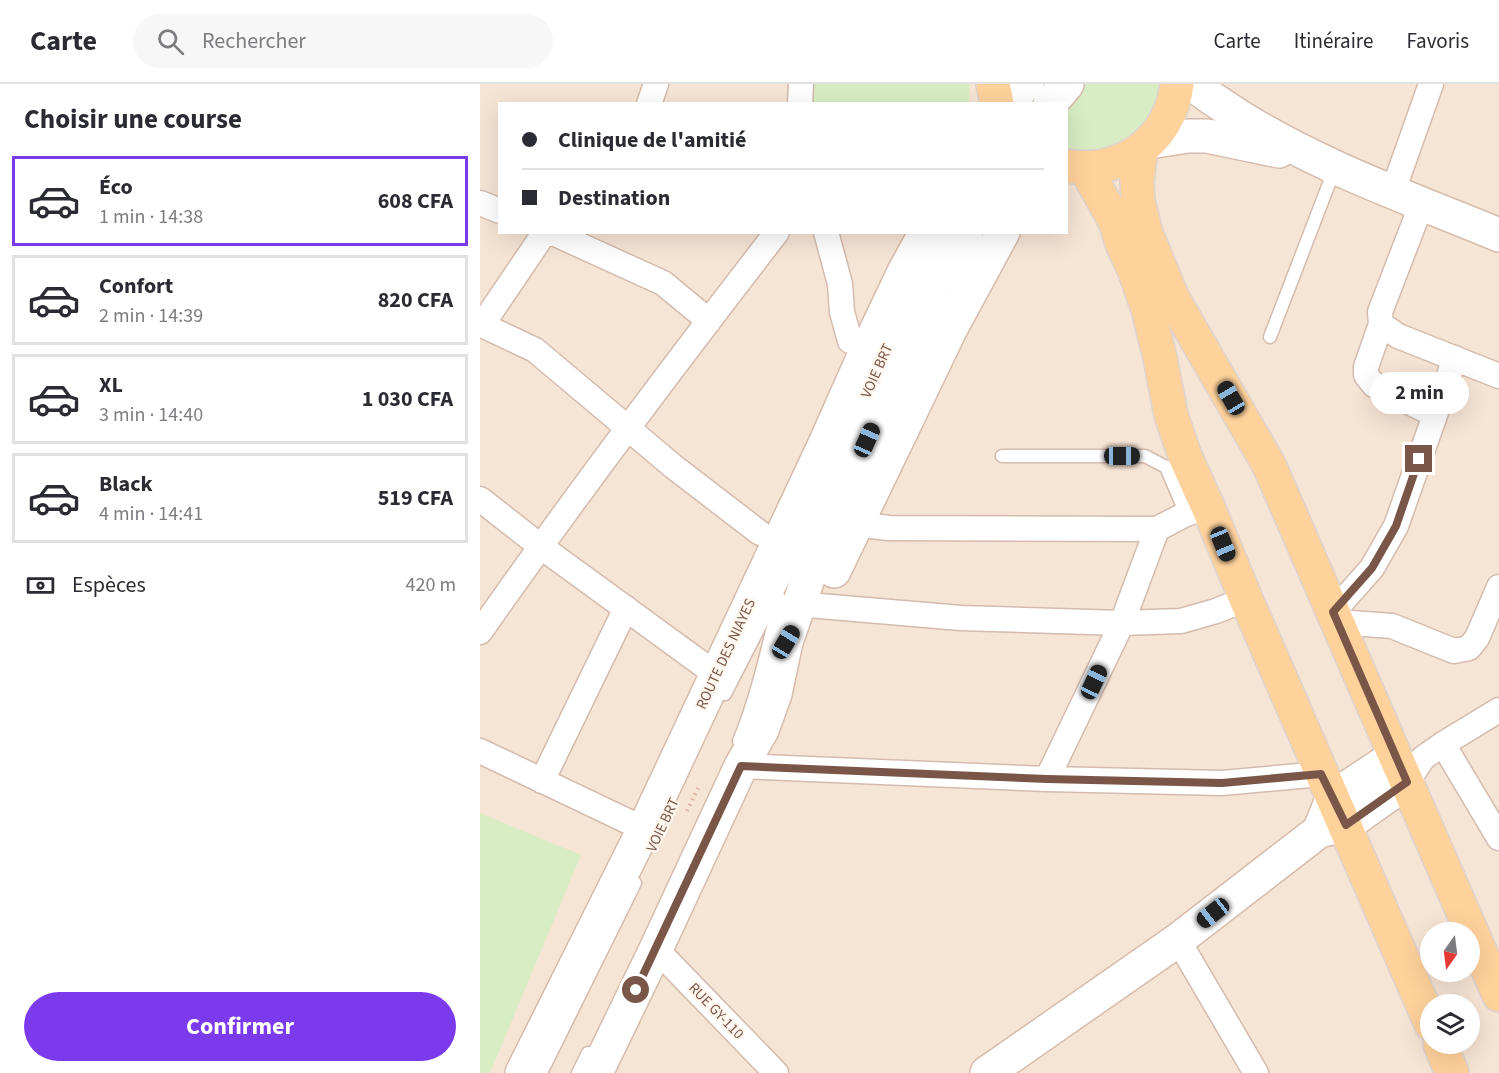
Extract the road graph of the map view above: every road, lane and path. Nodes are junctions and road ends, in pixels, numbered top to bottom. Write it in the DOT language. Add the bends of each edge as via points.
graph roads {
  1 [pos="656,84"];
  2 [pos="801,84"];
  3 [pos="993,84"];
  4 [pos="1015,84"];
  5 [pos="1038,84"];
  6 [pos="1067,84"];
  7 [pos="1177,84"];
  8 [pos="1193,84"];
  9 [pos="1431,84"];
  10 [pos="650,102"];
  11 [pos="800,102"];
  12 [pos="980,102"];
  13 [pos="997,102"];
  14 [pos="1003,102"];
  15 [pos="1024,102"];
  16 [pos="1052,102"];
  17 [pos="1145,146"];
  18 [pos="1076,167"];
  19 [pos="1336,167"];
  20 [pos="1407,197"];
  21 [pos="480,203"];
  22 [pos="498,210"];
  23 [pos="544,234"];
  24 [pos="561,234"];
  25 [pos="775,234"];
  26 [pos="827,234"];
  27 [pos="899,234"];
  28 [pos="925,234"];
  29 [pos="942,234"];
  30 [pos="965,234"];
  31 [pos="1002,234"];
  32 [pos="1499,235"];
  33 [pos="596,241"];
  34 [pos="709,321"];
  35 [pos="481,324"];
  36 [pos="1381,324"];
  37 [pos="1270,336"];
  38 [pos="850,341"];
  39 [pos="1455,358"];
  40 [pos="1499,376"];
  41 [pos="1435,415"];
  42 [pos="629,428"];
  43 [pos="1002,456"];
  44 [pos="480,499"];
  45 [pos="1197,511"];
  46 [pos="855,524"];
  47 [pos="1157,529"];
  48 [pos="759,533"];
  49 [pos="540,546"];
  50 [pos="785,577"];
  51 [pos="1499,587"];
  52 [pos="1246,600"];
  53 [pos="808,606"];
  54 [pos="626,609"];
  55 [pos="744,614"];
  56 [pos="1335,617"];
  57 [pos="1122,623"];
  58 [pos="1491,626"];
  59 [pos="480,632"];
  60 [pos="786,642"];
  61 [pos="717,675"];
  62 [pos="718,708"];
  63 [pos="1499,710"];
  64 [pos="1443,744"];
  65 [pos="480,751"];
  66 [pos="1408,765"];
  67 [pos="730,776"];
  68 [pos="1047,779"];
  69 [pos="542,781"];
  70 [pos="1330,807"];
  71 [pos="644,829"];
  72 [pos="1499,838"];
  73 [pos="639,875"];
  74 [pos="1178,940"];
  75 [pos="656,949"];
  76 [pos="1499,995"];
  77 [pos="1420,1000"];
  78 [pos="1444,1054"];
  79 [pos="595,1058"];
  80 [pos="522,1073"];
  81 [pos="541,1073"];
  82 [pos="578,1073"];
  83 [pos="776,1073"];
  84 [pos="987,1073"];
  85 [pos="1256,1073"];
  86 [pos="1452,1073"];
  1 -- 10 [label="street"];
  2 -- 11 [label="street"];
  3 -- 12 [label="main road"];
  3 -- 13 [label="main road"];
  4 -- 14 [label="main road"];
  5 -- 15 [label="lane"];
  6 -- 16 [label="main road"];
  7 -- 17 [label="main road" via="1168,116"];
  8 -- 19 [label="main road" via="1260,129"];
  9 -- 20 [label="street"];
  17 -- 18 [label="main road" via="1117,162"];
  17 -- 19 [label="main road" via="1188,136 1207,136"];
  17 -- 56 [label="main road" via="1137,181 1146,233 1172,297 1269,465"];
  18 -- 45 [label="main road" via="1115,221 1148,309"];
  19 -- 20 [label="main road"];
  19 -- 37 [label="lane"];
  20 -- 32 [label="main road"];
  20 -- 36 [label="street" via="1380,312"];
  21 -- 22 [label="street"];
  23 -- 35 [label="street"];
  24 -- 33 [label="street"];
  25 -- 34 [label="street"];
  26 -- 38 [label="street"];
  27 -- 38 [label="main road"];
  28 -- 55 [label="main road, ROUTE DES NIAYES"];
  29 -- 50 [label="lane, VOIE BRT"];
  30 -- 60 [label="main road" via="934,290 857,461 812,567"];
  31 -- 46 [label="main road"];
  33 -- 34 [label="street" via="663,283"];
  34 -- 42 [label="street"];
  35 -- 42 [label="street" via="535,350"];
  36 -- 39 [label="street" via="1398,336"];
  36 -- 41 [label="street" via="1366,375 1374,385"];
  38 -- 48 [label="main road"];
  39 -- 40 [label="street"];
  39 -- 41 [label="street"];
  41 -- 56 [label="street" via="1396,526 1372,568"];
  42 -- 48 [label="street"];
  42 -- 49 [label="street"];
  43 -- 45 [label="lane" via="1146,456 1166,467"];
  44 -- 49 [label="street"];
  45 -- 47 [label="street"];
  45 -- 52 [label="main road"];
  46 -- 47 [label="street" via="889,528"];
  46 -- 53 [label="main road" via="831,576"];
  47 -- 57 [label="street"];
  48 -- 55 [label="main road" via="748,566"];
  49 -- 54 [label="street"];
  49 -- 59 [label="street"];
  50 -- 62 [label="lane, VOIE BRT"];
  50 -- 67 [label="lane, VOIE BRT"];
  51 -- 58 [label="street"];
  52 -- 57 [label="street" via="1181,621"];
  52 -- 70 [label="main road"];
  53 -- 57 [label="street" via="961,618"];
  53 -- 60 [label="main road"];
  54 -- 61 [label="street"];
  54 -- 69 [label="street"];
  55 -- 61 [label="main road, ROUTE DES NIAYES"];
  56 -- 58 [label="street" via="1392,626 1454,651 1469,648"];
  56 -- 66 [label="main road"];
  57 -- 68 [label="street"];
  60 -- 67 [label="main road" via="775,694 762,730"];
  61 -- 71 [label="main road, ROUTE DES NIAYES"];
  63 -- 64 [label="street"];
  64 -- 66 [label="street"];
  64 -- 72 [label="street"];
  65 -- 69 [label="street"];
  66 -- 70 [label="main road"];
  66 -- 76 [label="main road"];
  67 -- 68 [label="street"];
  67 -- 75 [label="main road"];
  68 -- 70 [label="street" via="1222,783"];
  69 -- 71 [label="street"];
  70 -- 74 [label="main road"];
  70 -- 77 [label="main road"];
  71 -- 80 [label="main road, ROUTE DES NIAYES"];
  73 -- 81 [label="lane"];
  74 -- 84 [label="main road"];
  74 -- 85 [label="street"];
  75 -- 79 [label="main road"];
  75 -- 83 [label="street, RUE GY-110"];
  78 -- 86 [label="main road"];
  79 -- 82 [label="lane"];
}
